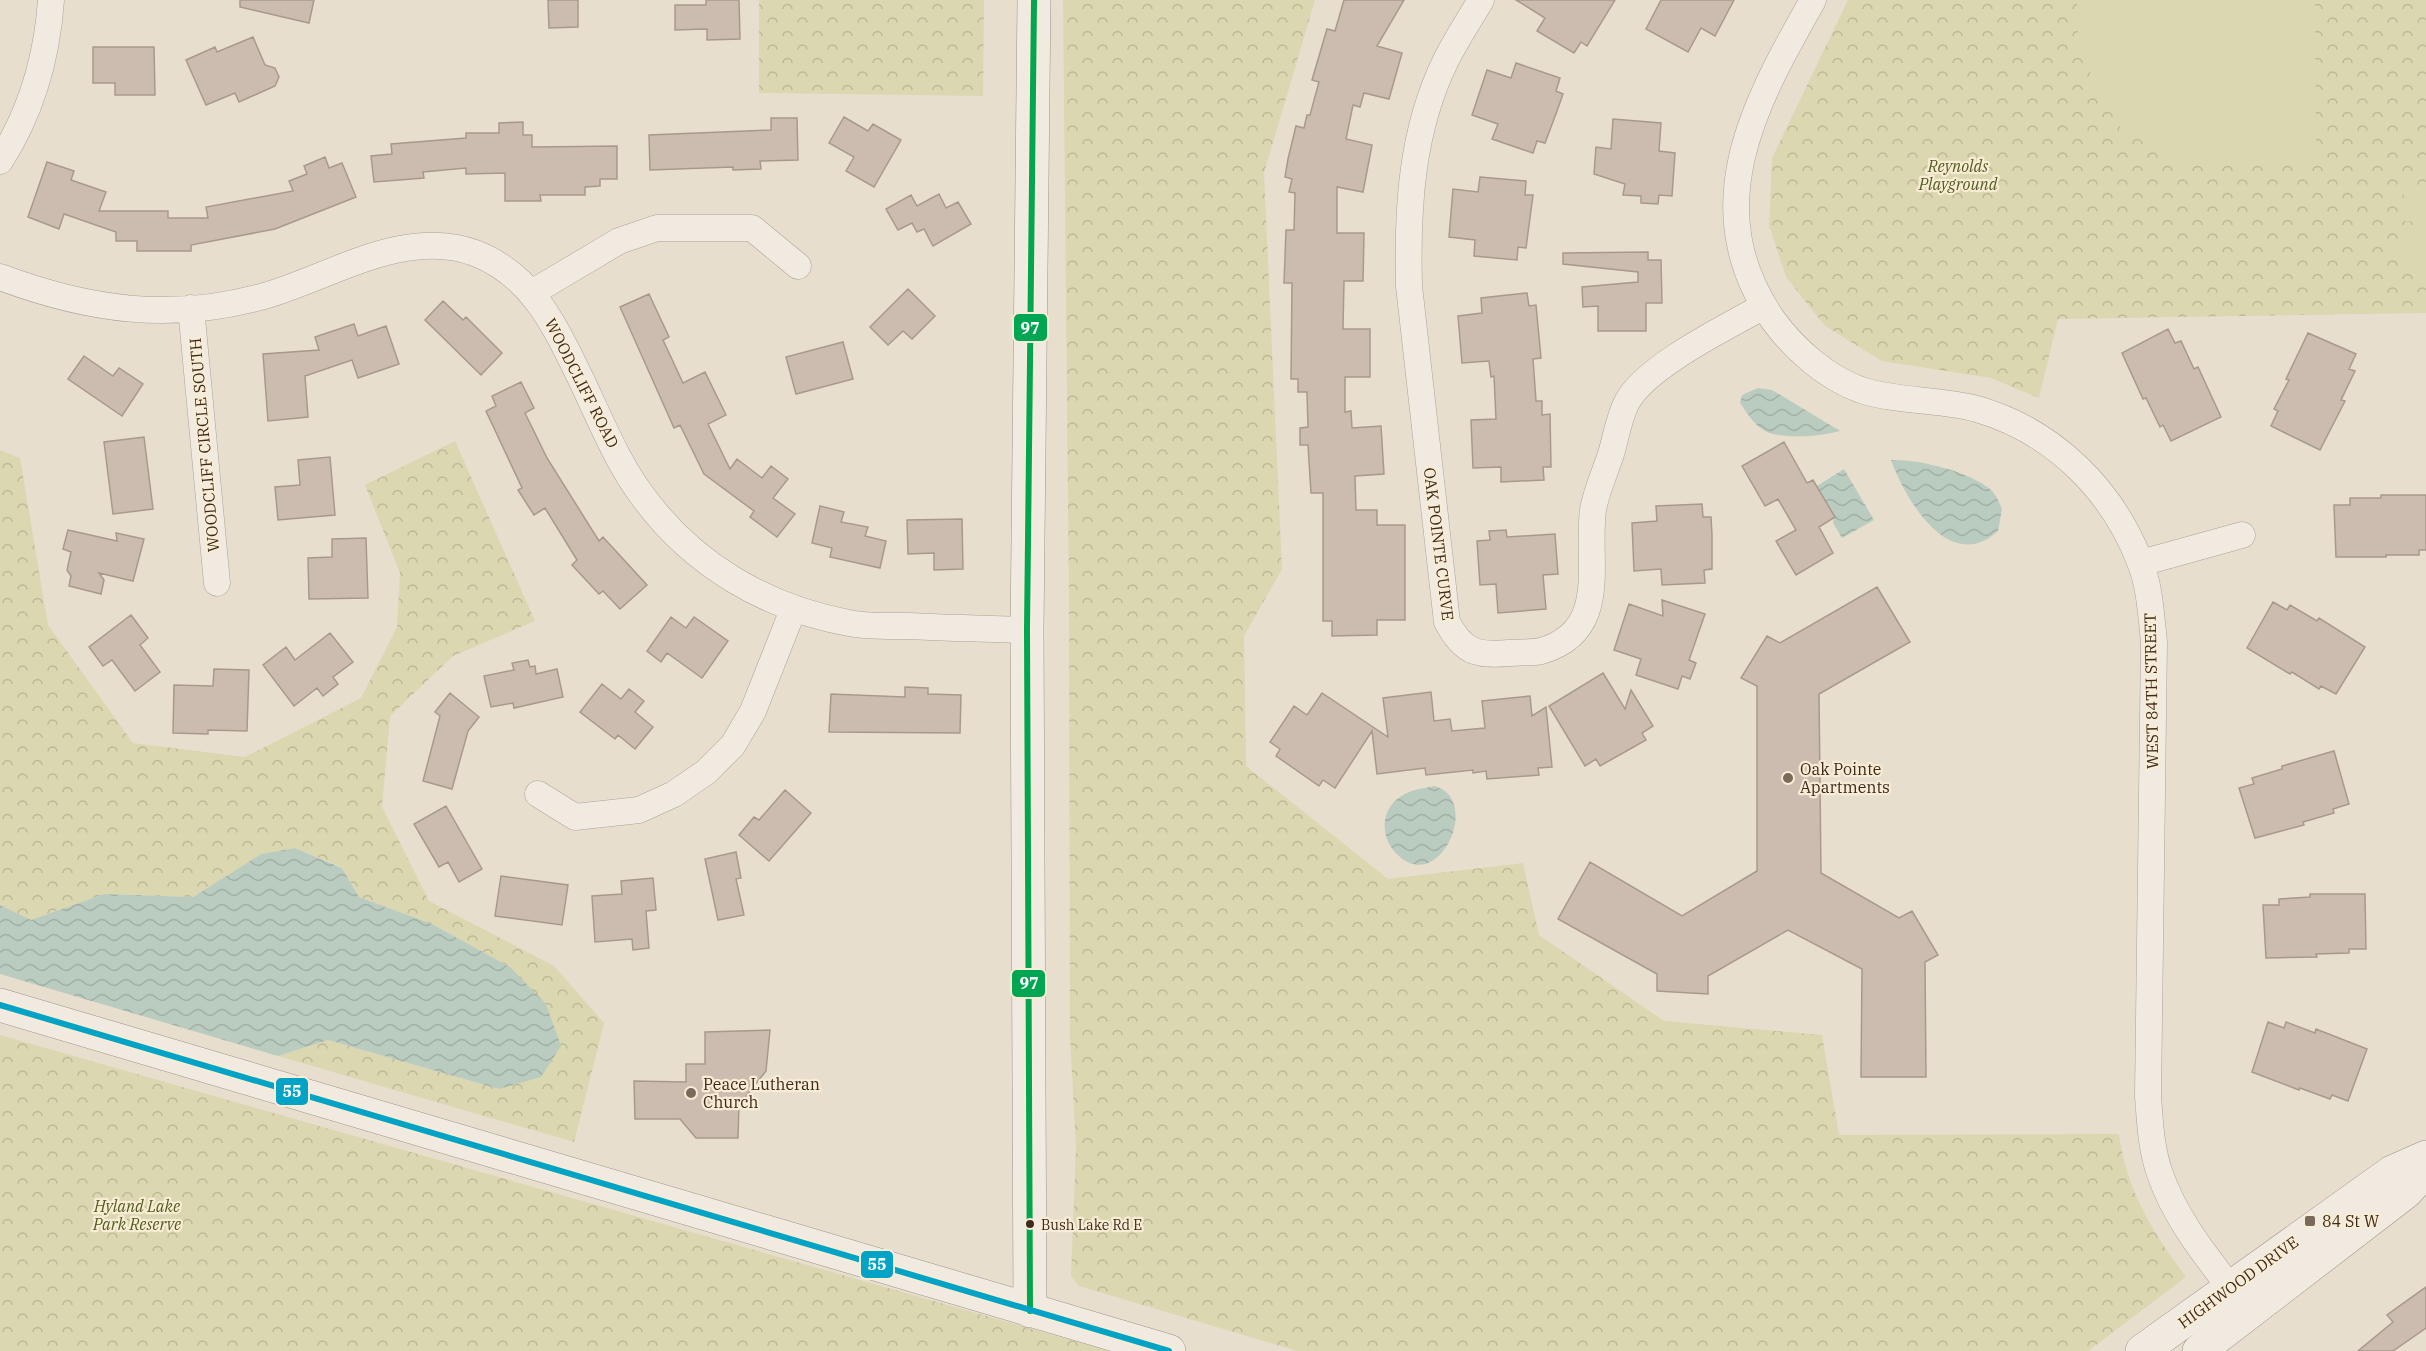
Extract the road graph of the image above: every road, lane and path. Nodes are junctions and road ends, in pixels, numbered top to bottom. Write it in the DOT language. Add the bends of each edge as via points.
graph roads {
  1 [pos="51,0"];
  2 [pos="1034,0"];
  3 [pos="1480,0"];
  4 [pos="1813,0"];
  5 [pos="0,160"];
  6 [pos="798,266"];
  7 [pos="0,277"];
  8 [pos="532,292"];
  9 [pos="1764,306"];
  10 [pos="191,308"];
  11 [pos="2242,535"];
  12 [pos="2141,563"];
  13 [pos="218,583"];
  14 [pos="793,610"];
  15 [pos="1027,630"];
  16 [pos="538,794"];
  17 [pos="0,1005"];
  18 [pos="2426,1157"];
  19 [pos="2426,1170"];
  20 [pos="2230,1287"];
  21 [pos="1030,1311"];
  22 [pos="2250,1312"];
  23 [pos="1168,1351"];
  24 [pos="2142,1351"];
  25 [pos="2199,1351"];
  1 -- 5 [label="street" via="41,72 27,111"];
  2 -- 15 [label="street"];
  3 -- 9 [label="street, OAK POINTE CURVE" via="1445,61 1423,121 1410,182 1408,230 1409,286 1447,622 1456,640 1472,651 1491,655 1541,651 1576,629 1587,612 1593,591 1593,509 1627,403 1639,384"];
  4 -- 9 [label="street, WEST 84TH STREET" via="1787,46 1751,124 1740,158 1737,229 1744,263"];
  6 -- 8 [label="street" via="752,228 657,228 619,241"];
  7 -- 10 [label="street, WOODCLIFF ROAD" via="96,306"];
  8 -- 10 [label="street, WOODCLIFF ROAD" via="506,269 474,253 441,245 406,247 262,296"];
  8 -- 14 [label="street, WOODCLIFF ROAD" via="552,320 641,494 674,533 711,567"];
  9 -- 12 [label="street, WEST 84TH STREET" via="1797,348 1826,371 1859,389 1895,399 1976,409 2019,425 2056,448 2090,478 2118,513"];
  10 -- 13 [label="street, WOODCLIFF CIRCLE SOUTH"];
  11 -- 12 [label="street"];
  12 -- 20 [label="street, WEST 84TH STREET" via="2154,642 2148,1096 2151,1135 2159,1173 2174,1208"];
  14 -- 15 [label="street, WOODCLIFF ROAD" via="852,624"];
  14 -- 16 [label="street" via="753,711 733,745 706,772 674,794 639,810 575,816"];
  15 -- 21 [label="street"];
  17 -- 21 [label="street"];
  18 -- 20 [label="street, HIGHWOOD DRIVE" via="2392,1172"];
  19 -- 22 [label="street, HIGHWOOD DRIVE" via="2406,1192"];
  20 -- 22 [label="street, WEST 84TH STREET"];
  20 -- 24 [label="street, HIGHWOOD DRIVE"];
  21 -- 23 [label="street"];
  22 -- 25 [label="street, HIGHWOOD DRIVE"];
}
